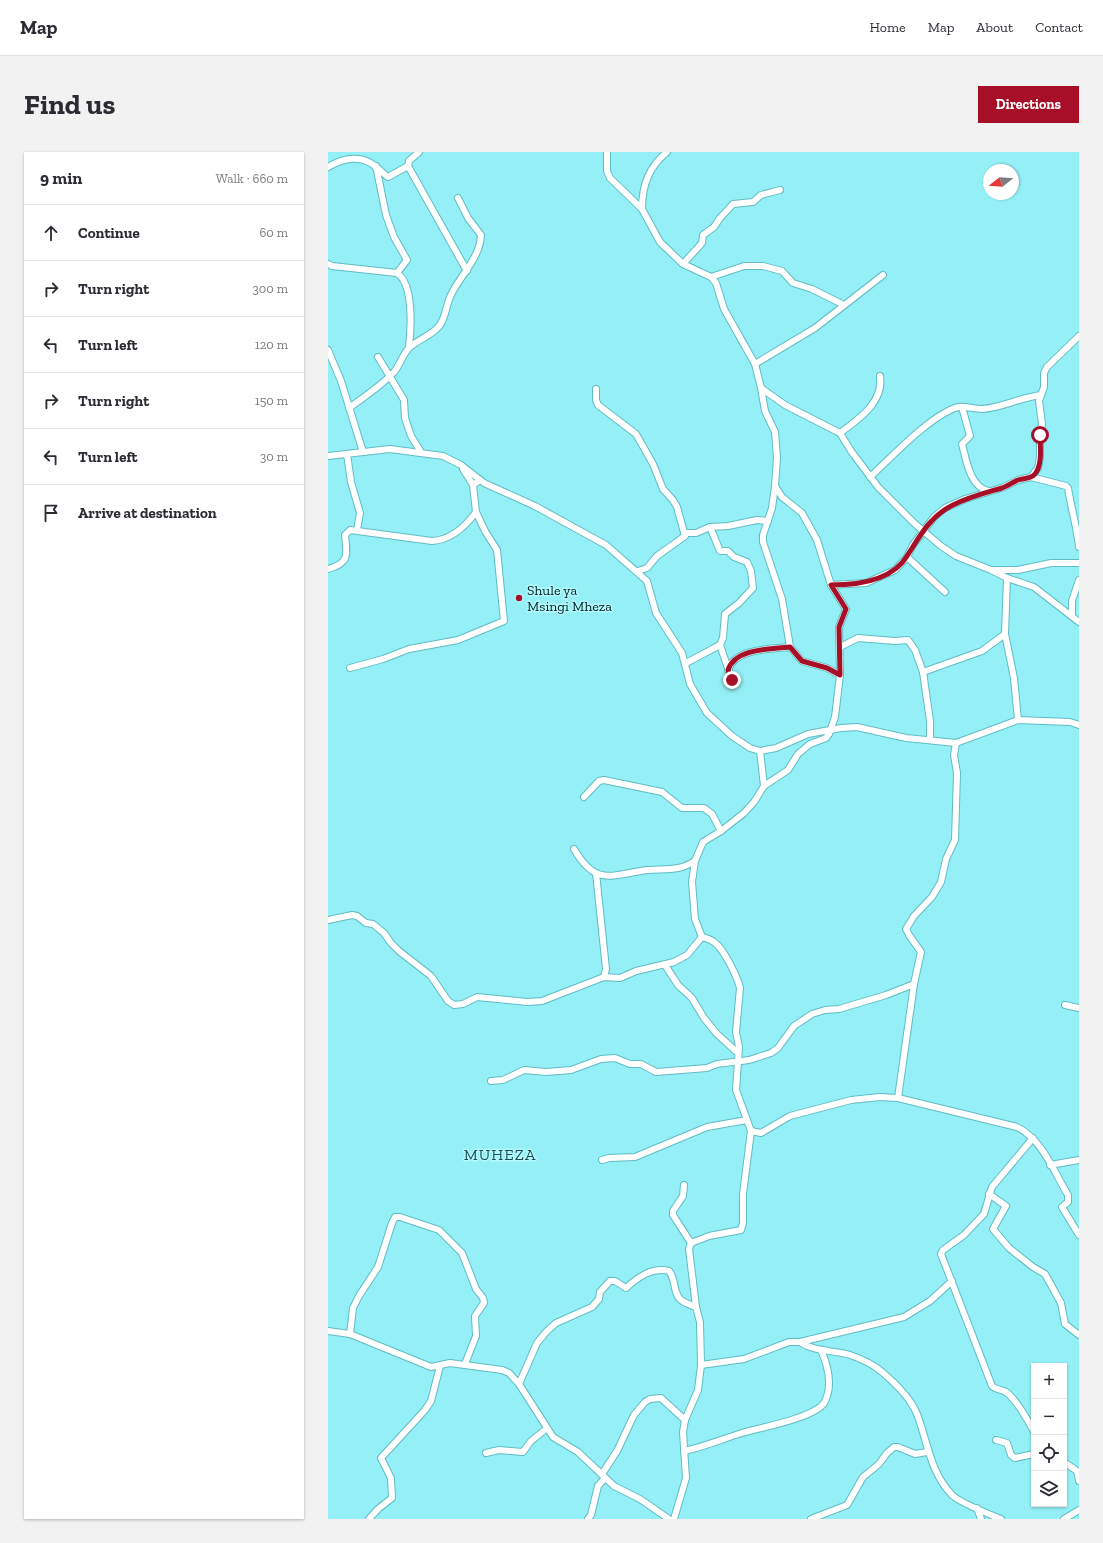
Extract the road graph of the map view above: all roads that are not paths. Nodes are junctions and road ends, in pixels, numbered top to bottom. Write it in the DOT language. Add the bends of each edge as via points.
graph roads {
  1 [pos="418,152"];
  2 [pos="607,152"];
  3 [pos="667,152"];
  4 [pos="376,166"];
  5 [pos="408,166"];
  6 [pos="328,167"];
  7 [pos="780,190"];
  8 [pos="458,198"];
  9 [pos="642,209"];
  10 [pos="328,264"];
  11 [pos="683,264"];
  12 [pos="466,271"];
  13 [pos="397,273"];
  14 [pos="883,275"];
  15 [pos="711,277"];
  16 [pos="844,305"];
  17 [pos="1079,336"];
  18 [pos="409,347"];
  19 [pos="328,350"];
  20 [pos="378,357"];
  21 [pos="754,364"];
  22 [pos="389,376"];
  23 [pos="880,376"];
  24 [pos="761,388"];
  25 [pos="596,389"];
  26 [pos="1041,395"];
  27 [pos="962,407"];
  28 [pos="349,408"];
  29 [pos="840,433"];
  30 [pos="362,452"];
  31 [pos="421,452"];
  32 [pos="347,454"];
  33 [pos="328,456"];
  34 [pos="461,465"];
  35 [pos="870,477"];
  36 [pos="1031,477"];
  37 [pos="480,480"];
  38 [pos="473,485"];
  39 [pos="775,486"];
  40 [pos="990,491"];
  41 [pos="773,496"];
  42 [pos="782,497"];
  43 [pos="476,512"];
  44 [pos="768,521"];
  45 [pos="1078,523"];
  46 [pos="710,527"];
  47 [pos="357,530"];
  48 [pos="923,531"];
  49 [pos="685,533"];
  50 [pos="1079,547"];
  51 [pos="907,557"];
  52 [pos="1079,563"];
  53 [pos="328,569"];
  54 [pos="991,570"];
  55 [pos="638,571"];
  56 [pos="1007,578"];
  57 [pos="1079,580"];
  58 [pos="831,585"];
  59 [pos="945,592"];
  60 [pos="1072,616"];
  61 [pos="1079,622"];
  62 [pos="1005,634"];
  63 [pos="720,645"];
  64 [pos="790,647"];
  65 [pos="840,647"];
  66 [pos="686,663"];
  67 [pos="350,668"];
  68 [pos="728,670"];
  69 [pos="923,672"];
  70 [pos="840,675"];
  71 [pos="732,680"];
  72 [pos="1018,720"];
  73 [pos="1078,724"];
  74 [pos="831,730"];
  75 [pos="930,740"];
  76 [pos="956,743"];
  77 [pos="760,751"];
  78 [pos="764,786"];
  79 [pos="584,798"];
  80 [pos="721,831"];
  81 [pos="574,849"];
  82 [pos="695,861"];
  83 [pos="596,873"];
  84 [pos="328,920"];
  85 [pos="702,937"];
  86 [pos="665,966"];
  87 [pos="604,977"];
  88 [pos="914,984"];
  89 [pos="1065,1005"];
  90 [pos="1079,1008"];
  91 [pos="738,1053"];
  92 [pos="737,1062"];
  93 [pos="491,1081"];
  94 [pos="898,1098"];
  95 [pos="747,1120"];
  96 [pos="751,1131"];
  97 [pos="1033,1138"];
  98 [pos="602,1160"];
  99 [pos="1079,1160"];
  100 [pos="1050,1165"];
  101 [pos="684,1185"];
  102 [pos="989,1194"];
  103 [pos="1079,1235"];
  104 [pos="691,1243"];
  105 [pos="952,1281"];
  106 [pos="696,1307"];
  107 [pos="328,1331"];
  108 [pos="350,1334"];
  109 [pos="1079,1335"];
  110 [pos="800,1342"];
  111 [pos="821,1350"];
  112 [pos="465,1364"];
  113 [pos="701,1365"];
  114 [pos="440,1366"];
  115 [pos="519,1384"];
  116 [pos="685,1420"];
  117 [pos="1031,1428"];
  118 [pos="546,1429"];
  119 [pos="996,1440"];
  120 [pos="684,1451"];
  121 [pos="927,1452"];
  122 [pos="486,1453"];
  123 [pos="1031,1455"];
  124 [pos="1067,1464"];
  125 [pos="603,1476"];
  126 [pos="1079,1482"];
  127 [pos="977,1508"];
  128 [pos="1079,1510"];
  129 [pos="370,1519"];
  130 [pos="588,1519"];
  131 [pos="669,1519"];
  132 [pos="674,1519"];
  133 [pos="811,1519"];
  134 [pos="981,1519"];
  135 [pos="1001,1519"];
  136 [pos="1064,1519"];
  1 -- 5 [label="street"];
  2 -- 9 [label="street" via="607,171 610,178"];
  3 -- 9 [label="street" via="656,162 648,175"];
  4 -- 5 [label="street" via="388,177"];
  4 -- 6 [label="street" via="358,158"];
  4 -- 13 [label="street" via="386,215 407,260"];
  5 -- 12 [label="street"];
  7 -- 11 [label="street" via="761,195 753,202 733,204 714,227 703,235 702,243"];
  8 -- 12 [label="street" via="468,218 481,235 480,243"];
  9 -- 11 [label="street" via="660,242"];
  10 -- 13 [label="street"];
  11 -- 15 [label="street"];
  12 -- 18 [label="street" via="450,297 445,317 439,327"];
  13 -- 18 [label="street" via="405,282 410,309"];
  14 -- 16 [label="street"];
  15 -- 16 [label="street" via="744,266 763,266 782,270 793,283 812,289"];
  15 -- 21 [label="street" via="716,283 724,310"];
  16 -- 21 [label="street" via="815,328"];
  17 -- 26 [label="street" via="1047,368"];
  18 -- 22 [label="street" via="401,363"];
  19 -- 28 [label="street"];
  20 -- 22 [label="street"];
  21 -- 24 [label="street"];
  22 -- 28 [label="street" via="370,394"];
  22 -- 31 [label="street" via="404,400 405,418 411,436"];
  23 -- 29 [label="street" via="882,386 874,402 863,416"];
  24 -- 29 [label="street" via="785,405"];
  24 -- 39 [label="street" via="765,411 775,432"];
  25 -- 49 [label="street" via="598,405 636,434 653,464 663,489 677,507"];
  26 -- 27 [label="street" via="1026,396 982,409"];
  26 -- 36 [label="street" via="1038,407 1042,424 1040,457 1038,468"];
  27 -- 35 [label="street" via="951,409 940,416 908,441"];
  27 -- 40 [label="street" via="970,436 962,444 969,470 979,487"];
  28 -- 30 [label="street"];
  29 -- 35 [label="street"];
  30 -- 31 [label="street" via="390,449"];
  30 -- 32 [label="street"];
  31 -- 34 [label="street" via="443,456"];
  32 -- 33 [label="street"];
  32 -- 47 [label="street" via="360,513"];
  34 -- 37 [label="street"];
  34 -- 38 [label="street"];
  35 -- 48 [label="street"];
  36 -- 40 [label="street"];
  36 -- 45 [label="street" via="1066,486 1073,516"];
  37 -- 38 [label="street"];
  37 -- 55 [label="street" via="566,522 606,545"];
  38 -- 43 [label="street"];
  39 -- 41 [label="street"];
  39 -- 42 [label="street"];
  40 -- 48 [label="street" via="945,508"];
  41 -- 42 [label="street"];
  41 -- 44 [label="street"];
  42 -- 58 [label="street" via="802,513 817,540"];
  43 -- 47 [label="street" via="466,526 442,540 432,541"];
  43 -- 67 [label="street" via="497,550 504,621 458,640 409,649"];
  44 -- 46 [label="street" via="757,520"];
  44 -- 64 [label="street" via="763,542 782,599"];
  45 -- 50 [label="street"];
  46 -- 49 [label="street" via="696,533"];
  46 -- 63 [label="street" via="720,551 728,551 747,562 753,582 752,589 725,614"];
  47 -- 53 [label="street" via="347,532 347,557 343,563"];
  48 -- 51 [label="street"];
  48 -- 54 [label="street" via="956,556"];
  49 -- 55 [label="street" via="683,539 658,556 647,568"];
  51 -- 58 [label="street" via="895,570 866,583"];
  51 -- 59 [label="street"];
  52 -- 54 [label="street" via="1051,563 1018,570"];
  54 -- 56 [label="street"];
  55 -- 66 [label="street" via="647,581 656,613"];
  56 -- 60 [label="street" via="1034,587"];
  56 -- 62 [label="street"];
  57 -- 60 [label="street" via="1072,601"];
  58 -- 65 [label="street" via="845,606 839,627"];
  60 -- 61 [label="street"];
  62 -- 69 [label="street" via="982,651"];
  62 -- 72 [label="street" via="1014,678"];
  63 -- 66 [label="street"];
  63 -- 68 [label="street"];
  64 -- 68 [label="street" via="755,650 732,661"];
  64 -- 70 [label="street" via="802,661 827,668"];
  65 -- 69 [label="street" via="858,638 908,640 915,650"];
  65 -- 70 [label="street"];
  66 -- 77 [label="street" via="690,684 707,713 732,736 750,748"];
  68 -- 71 [label="street"];
  69 -- 75 [label="street"];
  70 -- 74 [label="street" via="836,717"];
  72 -- 73 [label="street" via="1050,720"];
  72 -- 76 [label="street"];
  74 -- 75 [label="street" via="857,727 906,738"];
  74 -- 77 [label="street" via="808,734 776,748"];
  74 -- 78 [label="street" via="826,738 810,744 798,754 788,770"];
  75 -- 76 [label="street"];
  76 -- 88 [label="street" via="955,840 946,859 942,882 906,929 921,952"];
  77 -- 78 [label="street"];
  78 -- 80 [label="street" via="744,813"];
  79 -- 80 [label="street" via="599,781 604,780 662,792 682,808 704,808 712,814"];
  80 -- 82 [label="street" via="703,842"];
  81 -- 83 [label="street" via="582,863"];
  82 -- 83 [label="street" via="678,868 638,871 613,877"];
  82 -- 85 [label="street" via="692,904"];
  83 -- 87 [label="street" via="606,968"];
  84 -- 87 [label="street" via="352,915 373,924 391,943 431,976 448,1001 454,1005 463,1004 477,997 542,1001"];
  85 -- 86 [label="street" via="687,955"];
  85 -- 91 [label="street" via="713,941 721,948 740,988 736,1032"];
  86 -- 87 [label="street" via="636,971 620,978"];
  86 -- 91 [label="street" via="678,985 692,998 717,1034"];
  88 -- 92 [label="street" via="866,1001 812,1014 794,1026 778,1048 771,1053"];
  88 -- 94 [label="street"];
  89 -- 90 [label="street"];
  91 -- 92 [label="street"];
  92 -- 93 [label="street" via="707,1068 656,1072 641,1064 630,1064 615,1058 571,1070 524,1070 503,1080"];
  92 -- 95 [label="street" via="736,1090"];
  94 -- 96 [label="street" via="851,1100 790,1116 760,1133"];
  94 -- 97 [label="street" via="1017,1127 1028,1132"];
  95 -- 96 [label="street"];
  95 -- 98 [label="street" via="707,1127 635,1157"];
  96 -- 104 [label="street" via="743,1194 743,1223 740,1230 709,1236"];
  97 -- 100 [label="street"];
  97 -- 102 [label="street"];
  99 -- 100 [label="street"];
  100 -- 103 [label="street" via="1068,1195 1068,1202 1062,1207"];
  101 -- 104 [label="street" via="683,1196 673,1214"];
  102 -- 105 [label="street" via="984,1214 942,1254"];
  102 -- 109 [label="street" via="1006,1206 993,1229 997,1236 1033,1268 1045,1274 1062,1302 1065,1324"];
  104 -- 106 [label="street" via="689,1249"];
  105 -- 110 [label="street" via="930,1301 904,1317"];
  105 -- 117 [label="street" via="992,1386 1007,1393"];
  106 -- 113 [label="street" via="700,1322"];
  106 -- 115 [label="street" via="678,1297 674,1280 668,1271 660,1269 648,1273 626,1288 615,1281 610,1281 592,1307 556,1323 546,1332 537,1343"];
  107 -- 108 [label="street"];
  108 -- 112 [label="street" via="353,1308 358,1296 378,1267 395,1217 400,1217 439,1230 462,1253 476,1289 483,1298 484,1303 476,1312 476,1336"];
  108 -- 114 [label="street" via="424,1365"];
  110 -- 111 [label="street"];
  110 -- 113 [label="street" via="788,1342 744,1359"];
  111 -- 120 [label="street" via="829,1382 823,1403 814,1411 776,1425"];
  111 -- 121 [label="street" via="849,1355 870,1363 883,1373 917,1413"];
  112 -- 114 [label="street" via="450,1362"];
  112 -- 115 [label="street" via="502,1370 509,1373"];
  113 -- 116 [label="street" via="698,1390"];
  114 -- 129 [label="street" via="433,1395 425,1410 381,1458 391,1478 392,1498"];
  115 -- 118 [label="street"];
  116 -- 120 [label="street"];
  116 -- 125 [label="street" via="661,1398 645,1402 634,1415"];
  118 -- 122 [label="street" via="531,1441 523,1452 499,1450"];
  118 -- 125 [label="street" via="558,1441 586,1458"];
  119 -- 123 [label="street" via="1007,1443 1011,1455 1015,1458"];
  120 -- 132 [label="street" via="686,1478"];
  121 -- 127 [label="street" via="938,1477 953,1496"];
  121 -- 133 [label="street" via="915,1454 894,1447 863,1477 846,1505"];
  124 -- 126 [label="street" via="1076,1471"];
  125 -- 130 [label="street"];
  125 -- 131 [label="street" via="622,1492 640,1499"];
  127 -- 134 [label="street"];
  127 -- 135 [label="street"];
  128 -- 136 [label="street"];
}
